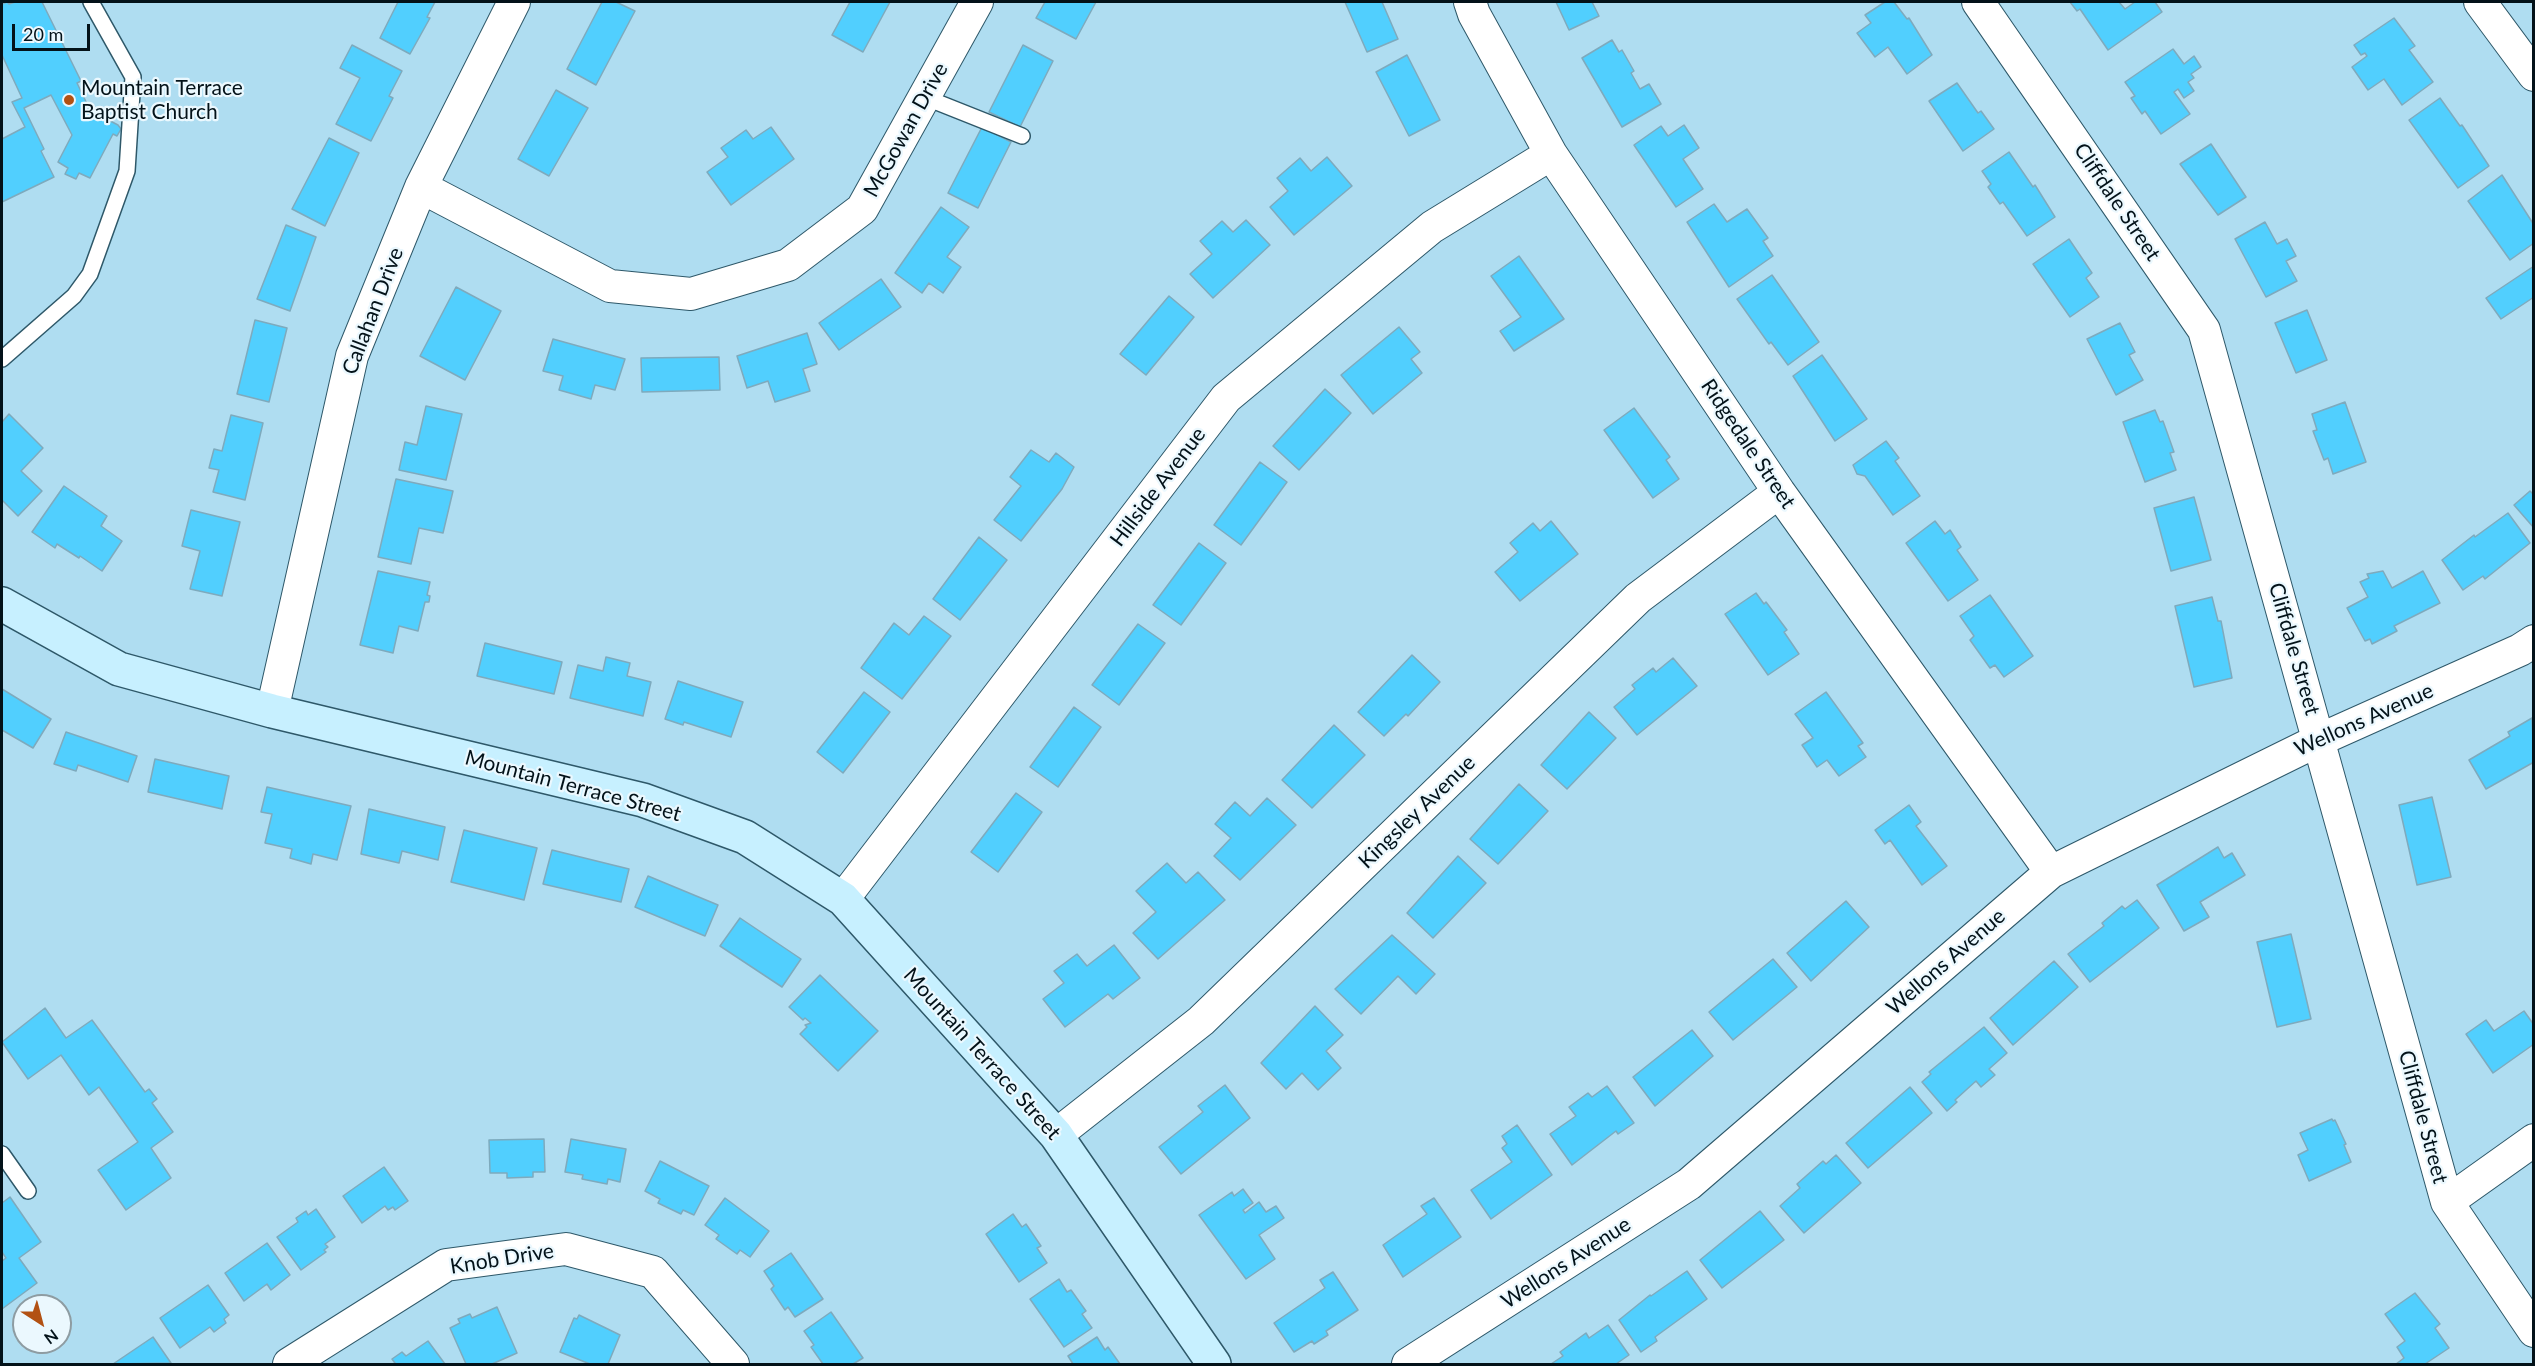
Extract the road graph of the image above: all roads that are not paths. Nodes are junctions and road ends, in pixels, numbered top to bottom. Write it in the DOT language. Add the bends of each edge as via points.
graph roads {
  1 [pos="91,2"];
  2 [pos="514,2"];
  3 [pos="977,2"];
  4 [pos="1470,2"];
  5 [pos="1978,2"];
  6 [pos="2480,2"];
  7 [pos="2534,75"];
  8 [pos="924,97"];
  9 [pos="1022,136"];
  10 [pos="1551,154"];
  11 [pos="422,188"];
  12 [pos="2,359"];
  13 [pos="1779,492"];
  14 [pos="2,604"];
  15 [pos="2534,641"];
  16 [pos="272,711"];
  17 [pos="2319,740"];
  18 [pos="2051,872"];
  19 [pos="843,899"];
  20 [pos="1056,1135"];
  21 [pos="2534,1140"];
  22 [pos="2,1154"];
  23 [pos="28,1191"];
  24 [pos="2447,1202"];
  25 [pos="2534,1331"];
  26 [pos="289,1365"];
  27 [pos="733,1365"];
  28 [pos="1214,1365"];
  29 [pos="1408,1365"];
  1 -- 12 [label="lane" via="133,77 127,171 90,274 74,296"];
  2 -- 11 [label="street, Callahan Drive"];
  3 -- 8 [label="street, McGowan Drive"];
  4 -- 10 [label="street, Ridgedale Street"];
  5 -- 17 [label="street, Cliffdale Street" via="2204,330"];
  6 -- 7 [label="street"];
  8 -- 9 [label="lane"];
  8 -- 11 [label="street, McGowan Drive" via="862,208 788,265 691,294 610,286"];
  10 -- 13 [label="street, Ridgedale Street"];
  10 -- 19 [label="street, Hillside Avenue" via="1432,227 1226,398"];
  11 -- 16 [label="street, Callahan Drive" via="352,356"];
  13 -- 18 [label="street, Ridgedale Street"];
  13 -- 20 [label="street, Kingsley Avenue" via="1638,598 1201,1021"];
  14 -- 16 [label="street, Mountain Terrace Street" via="119,669"];
  15 -- 17 [label="street, Wellons Avenue"];
  16 -- 19 [label="street, Mountain Terrace Street" via="643,800 745,837"];
  17 -- 18 [label="street, Wellons Avenue"];
  17 -- 24 [label="street, Cliffdale Street"];
  18 -- 29 [label="street, Wellons Avenue" via="1689,1184"];
  19 -- 20 [label="street, Mountain Terrace Street"];
  20 -- 28 [label="street, Mountain Terrace Street"];
  21 -- 24 [label="street"];
  22 -- 23 [label="lane"];
  24 -- 25 [label="street, Cliffdale Street"];
  26 -- 27 [label="street, Knob Drive" via="446,1265 566,1249 653,1272"];
}
